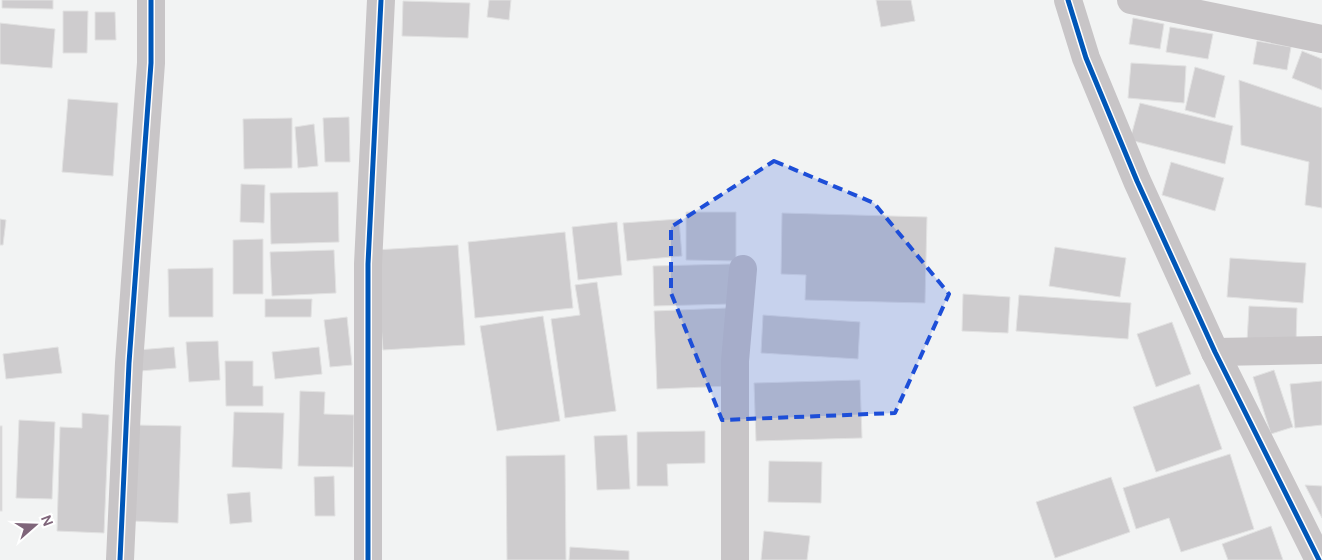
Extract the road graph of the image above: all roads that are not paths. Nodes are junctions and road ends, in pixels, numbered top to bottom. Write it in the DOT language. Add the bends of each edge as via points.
graph roads {
  1 [pos="151,0"];
  2 [pos="381,0"];
  3 [pos="1068,0"];
  4 [pos="1131,0"];
  5 [pos="1322,39"];
  6 [pos="743,269"];
  7 [pos="1322,350"];
  8 [pos="1215,352"];
  9 [pos="1317,551"];
  10 [pos="120,560"];
  11 [pos="368,560"];
  12 [pos="735,560"];
  1 -- 10 [label="street" via="151,63 129,363"];
  2 -- 11 [label="street" via="368,264"];
  3 -- 8 [label="street" via="1090,67 1137,181"];
  4 -- 5 [label="street"];
  6 -- 12 [label="street" via="735,361"];
  7 -- 8 [label="street"];
  8 -- 9 [label="street"];
}
